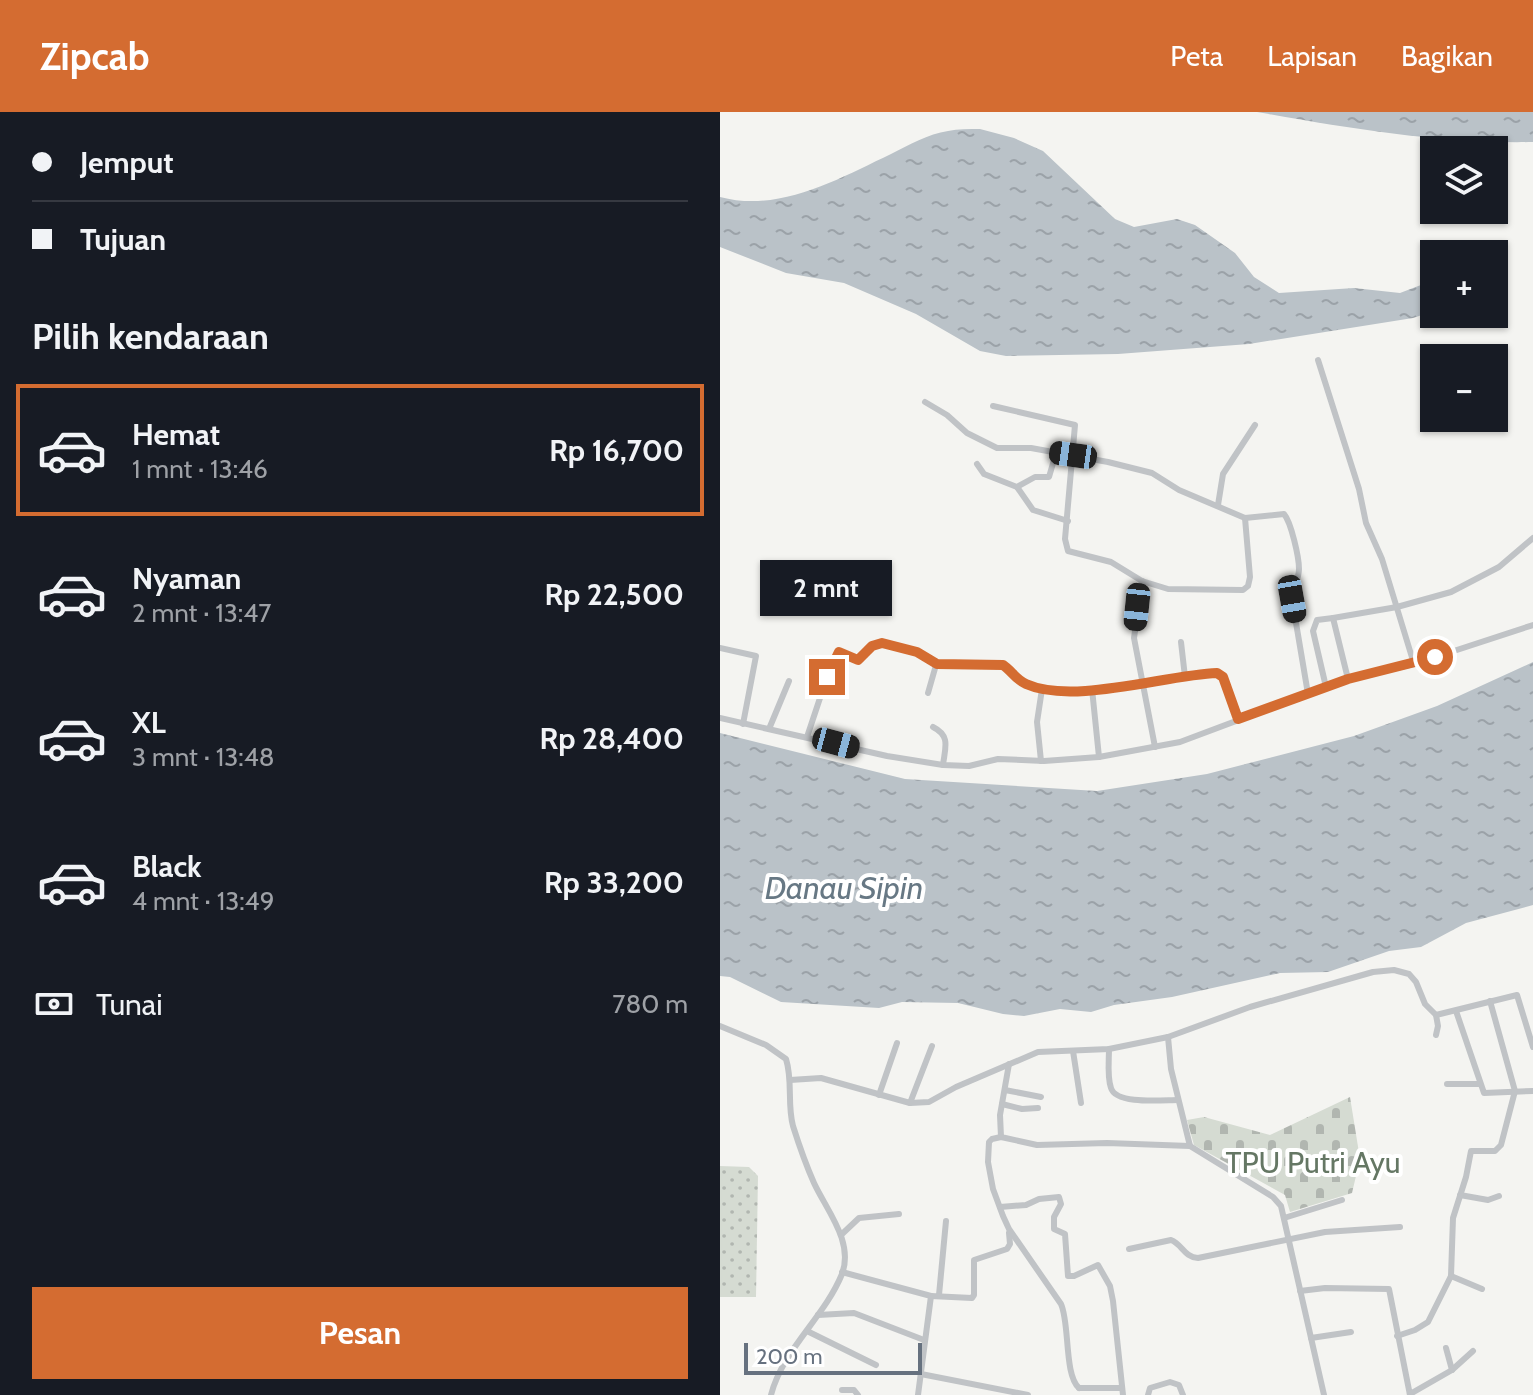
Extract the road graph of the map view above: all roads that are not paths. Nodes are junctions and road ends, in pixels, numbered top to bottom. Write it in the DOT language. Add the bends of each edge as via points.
graph roads {
  1 [pos="1318,360"];
  2 [pos="925,402"];
  3 [pos="993,406"];
  4 [pos="1255,425"];
  5 [pos="1056,453"];
  6 [pos="1073,455"];
  7 [pos="977,464"];
  8 [pos="1017,487"];
  9 [pos="1218,505"];
  10 [pos="1245,518"];
  11 [pos="1068,521"];
  12 [pos="1533,538"];
  13 [pos="1142,581"];
  14 [pos="1397,607"];
  15 [pos="1333,618"];
  16 [pos="1533,625"];
  17 [pos="1181,642"];
  18 [pos="720,648"];
  19 [pos="937,664"];
  20 [pos="1414,664"];
  21 [pos="1185,677"];
  22 [pos="1348,679"];
  23 [pos="789,681"];
  24 [pos="1141,683"];
  25 [pos="1326,687"];
  26 [pos="1042,689"];
  27 [pos="1092,689"];
  28 [pos="928,693"];
  29 [pos="1308,694"];
  30 [pos="720,718"];
  31 [pos="1238,719"];
  32 [pos="743,724"];
  33 [pos="933,727"];
  34 [pos="769,729"];
  35 [pos="807,737"];
  36 [pos="1155,747"];
  37 [pos="1099,757"];
  38 [pos="1041,761"];
  39 [pos="943,765"];
  40 [pos="1490,1001"];
  41 [pos="1456,1011"];
  42 [pos="1436,1015"];
  43 [pos="720,1026"];
  44 [pos="1436,1035"];
  45 [pos="1168,1037"];
  46 [pos="897,1043"];
  47 [pos="932,1046"];
  48 [pos="1533,1047"];
  49 [pos="1109,1049"];
  50 [pos="1073,1051"];
  51 [pos="1009,1064"];
  52 [pos="790,1080"];
  53 [pos="1447,1084"];
  54 [pos="1480,1084"];
  55 [pos="1005,1090"];
  56 [pos="1515,1091"];
  57 [pos="1533,1091"];
  58 [pos="879,1095"];
  59 [pos="1041,1097"];
  60 [pos="1178,1100"];
  61 [pos="910,1103"];
  62 [pos="1081,1103"];
  63 [pos="1002,1104"];
  64 [pos="1038,1108"];
  65 [pos="1001,1137"];
  66 [pos="1190,1146"];
  67 [pos="1460,1195"];
  68 [pos="1499,1196"];
  69 [pos="1342,1200"];
  70 [pos="1000,1207"];
  71 [pos="899,1214"];
  72 [pos="1284,1218"];
  73 [pos="946,1221"];
  74 [pos="1400,1227"];
  75 [pos="1009,1229"];
  76 [pos="841,1235"];
  77 [pos="1289,1238"];
  78 [pos="1129,1249"];
  79 [pos="842,1272"];
  80 [pos="1451,1276"];
  81 [pos="1482,1289"];
  82 [pos="1300,1291"];
  83 [pos="935,1295"];
  84 [pos="818,1315"];
  85 [pos="807,1331"];
  86 [pos="1351,1332"];
  87 [pos="1397,1336"];
  88 [pos="1311,1338"];
  89 [pos="924,1340"];
  90 [pos="1446,1348"];
  91 [pos="1473,1351"];
  92 [pos="876,1365"];
  93 [pos="1452,1370"];
  94 [pos="921,1374"];
  95 [pos="842,1390"];
  96 [pos="1123,1391"];
  97 [pos="1078,1392"];
  98 [pos="771,1395"];
  99 [pos="858,1395"];
  100 [pos="918,1395"];
  101 [pos="1028,1395"];
  102 [pos="1148,1395"];
  103 [pos="1183,1395"];
  104 [pos="1324,1395"];
  105 [pos="1410,1395"];
  1 -- 14 [label="street"];
  2 -- 5 [label="street" via="992,446"];
  3 -- 6 [label="street" via="1074,423"];
  4 -- 9 [label="street" via="1223,474"];
  5 -- 6 [label="street"];
  5 -- 8 [label="street" via="1049,477 1035,477"];
  6 -- 9 [label="street" via="1152,473"];
  6 -- 11 [label="street"];
  7 -- 8 [label="street" via="984,474"];
  8 -- 11 [label="street" via="1033,510"];
  9 -- 10 [label="street"];
  10 -- 13 [label="street" via="1250,577 1246,589 1180,590"];
  10 -- 29 [label="street" via="1281,513 1288,519 1300,570 1292,599"];
  11 -- 13 [label="street" via="1068,551 1111,562"];
  12 -- 14 [label="street" via="1481,578"];
  13 -- 24 [label="street" via="1134,638"];
  14 -- 15 [label="street"];
  14 -- 20 [label="street"];
  15 -- 22 [label="street"];
  15 -- 25 [label="street" via="1317,620 1313,631"];
  16 -- 20 [label="street"];
  17 -- 21 [label="street"];
  18 -- 32 [label="street" via="756,656"];
  19 -- 26 [label="street" via="1003,665 1012,676"];
  19 -- 28 [label="street"];
  19 -- 35 [label="street" via="917,652 882,643 858,660 839,652"];
  20 -- 22 [label="street"];
  21 -- 24 [label="street"];
  21 -- 31 [label="street" via="1221,675"];
  22 -- 25 [label="street"];
  23 -- 34 [label="street"];
  24 -- 27 [label="street"];
  24 -- 36 [label="street"];
  25 -- 29 [label="street"];
  26 -- 27 [label="street"];
  26 -- 38 [label="street" via="1037,722"];
  27 -- 37 [label="street"];
  29 -- 31 [label="street"];
  30 -- 32 [label="street"];
  31 -- 36 [label="street"];
  32 -- 34 [label="street"];
  33 -- 39 [label="street" via="945,736"];
  34 -- 35 [label="street"];
  35 -- 39 [label="street"];
  36 -- 37 [label="street"];
  37 -- 38 [label="street"];
  38 -- 39 [label="street"];
  40 -- 41 [label="street"];
  40 -- 48 [label="street" via="1517,995"];
  40 -- 56 [label="street"];
  41 -- 42 [label="street"];
  41 -- 54 [label="street"];
  42 -- 44 [label="street"];
  42 -- 45 [label="street" via="1409,974 1394,970 1250,1007"];
  43 -- 52 [label="street" via="786,1059"];
  45 -- 49 [label="street"];
  45 -- 60 [label="street"];
  46 -- 58 [label="street"];
  47 -- 61 [label="street"];
  49 -- 50 [label="street"];
  49 -- 60 [label="street" via="1115,1094"];
  50 -- 51 [label="street" via="1038,1052"];
  50 -- 62 [label="street"];
  51 -- 55 [label="street"];
  51 -- 61 [label="street" via="929,1102"];
  52 -- 58 [label="street" via="834,1080"];
  52 -- 76 [label="street" via="793,1124"];
  53 -- 54 [label="street"];
  54 -- 56 [label="street" via="1485,1094"];
  55 -- 59 [label="street"];
  55 -- 63 [label="street"];
  56 -- 57 [label="street"];
  56 -- 67 [label="street" via="1500,1147 1472,1149"];
  58 -- 61 [label="street"];
  60 -- 66 [label="street"];
  63 -- 64 [label="street"];
  63 -- 65 [label="street"];
  65 -- 66 [label="street" via="1037,1145"];
  65 -- 70 [label="street" via="989,1142 988,1162"];
  66 -- 72 [label="street" via="1278,1201"];
  67 -- 68 [label="street" via="1488,1200"];
  67 -- 80 [label="street" via="1453,1218"];
  69 -- 72 [label="street"];
  70 -- 75 [label="street"];
  70 -- 96 [label="street" via="1059,1197 1054,1229 1065,1234 1068,1276 1098,1265 1110,1286"];
  71 -- 76 [label="street" via="859,1218"];
  72 -- 77 [label="street"];
  73 -- 83 [label="street"];
  74 -- 77 [label="street"];
  75 -- 83 [label="street" via="1009,1246 974,1260 972,1298"];
  75 -- 97 [label="street" via="1061,1304"];
  76 -- 79 [label="street"];
  77 -- 78 [label="street" via="1198,1258 1171,1240"];
  77 -- 82 [label="street"];
  79 -- 83 [label="street"];
  79 -- 84 [label="street"];
  80 -- 81 [label="street"];
  80 -- 87 [label="street" via="1428,1322"];
  82 -- 87 [label="street" via="1387,1288"];
  82 -- 88 [label="street"];
  83 -- 89 [label="street"];
  84 -- 85 [label="street"];
  84 -- 89 [label="street" via="854,1313"];
  85 -- 92 [label="street"];
  85 -- 98 [label="street" via="784,1363"];
  86 -- 88 [label="street"];
  87 -- 105 [label="street"];
  88 -- 104 [label="street"];
  89 -- 94 [label="street"];
  90 -- 93 [label="street"];
  91 -- 93 [label="street"];
  93 -- 105 [label="street"];
  94 -- 100 [label="street"];
  94 -- 101 [label="street"];
  95 -- 99 [label="street"];
  96 -- 97 [label="street"];
  102 -- 103 [label="street" via="1150,1388 1170,1382 1179,1385"];
}
